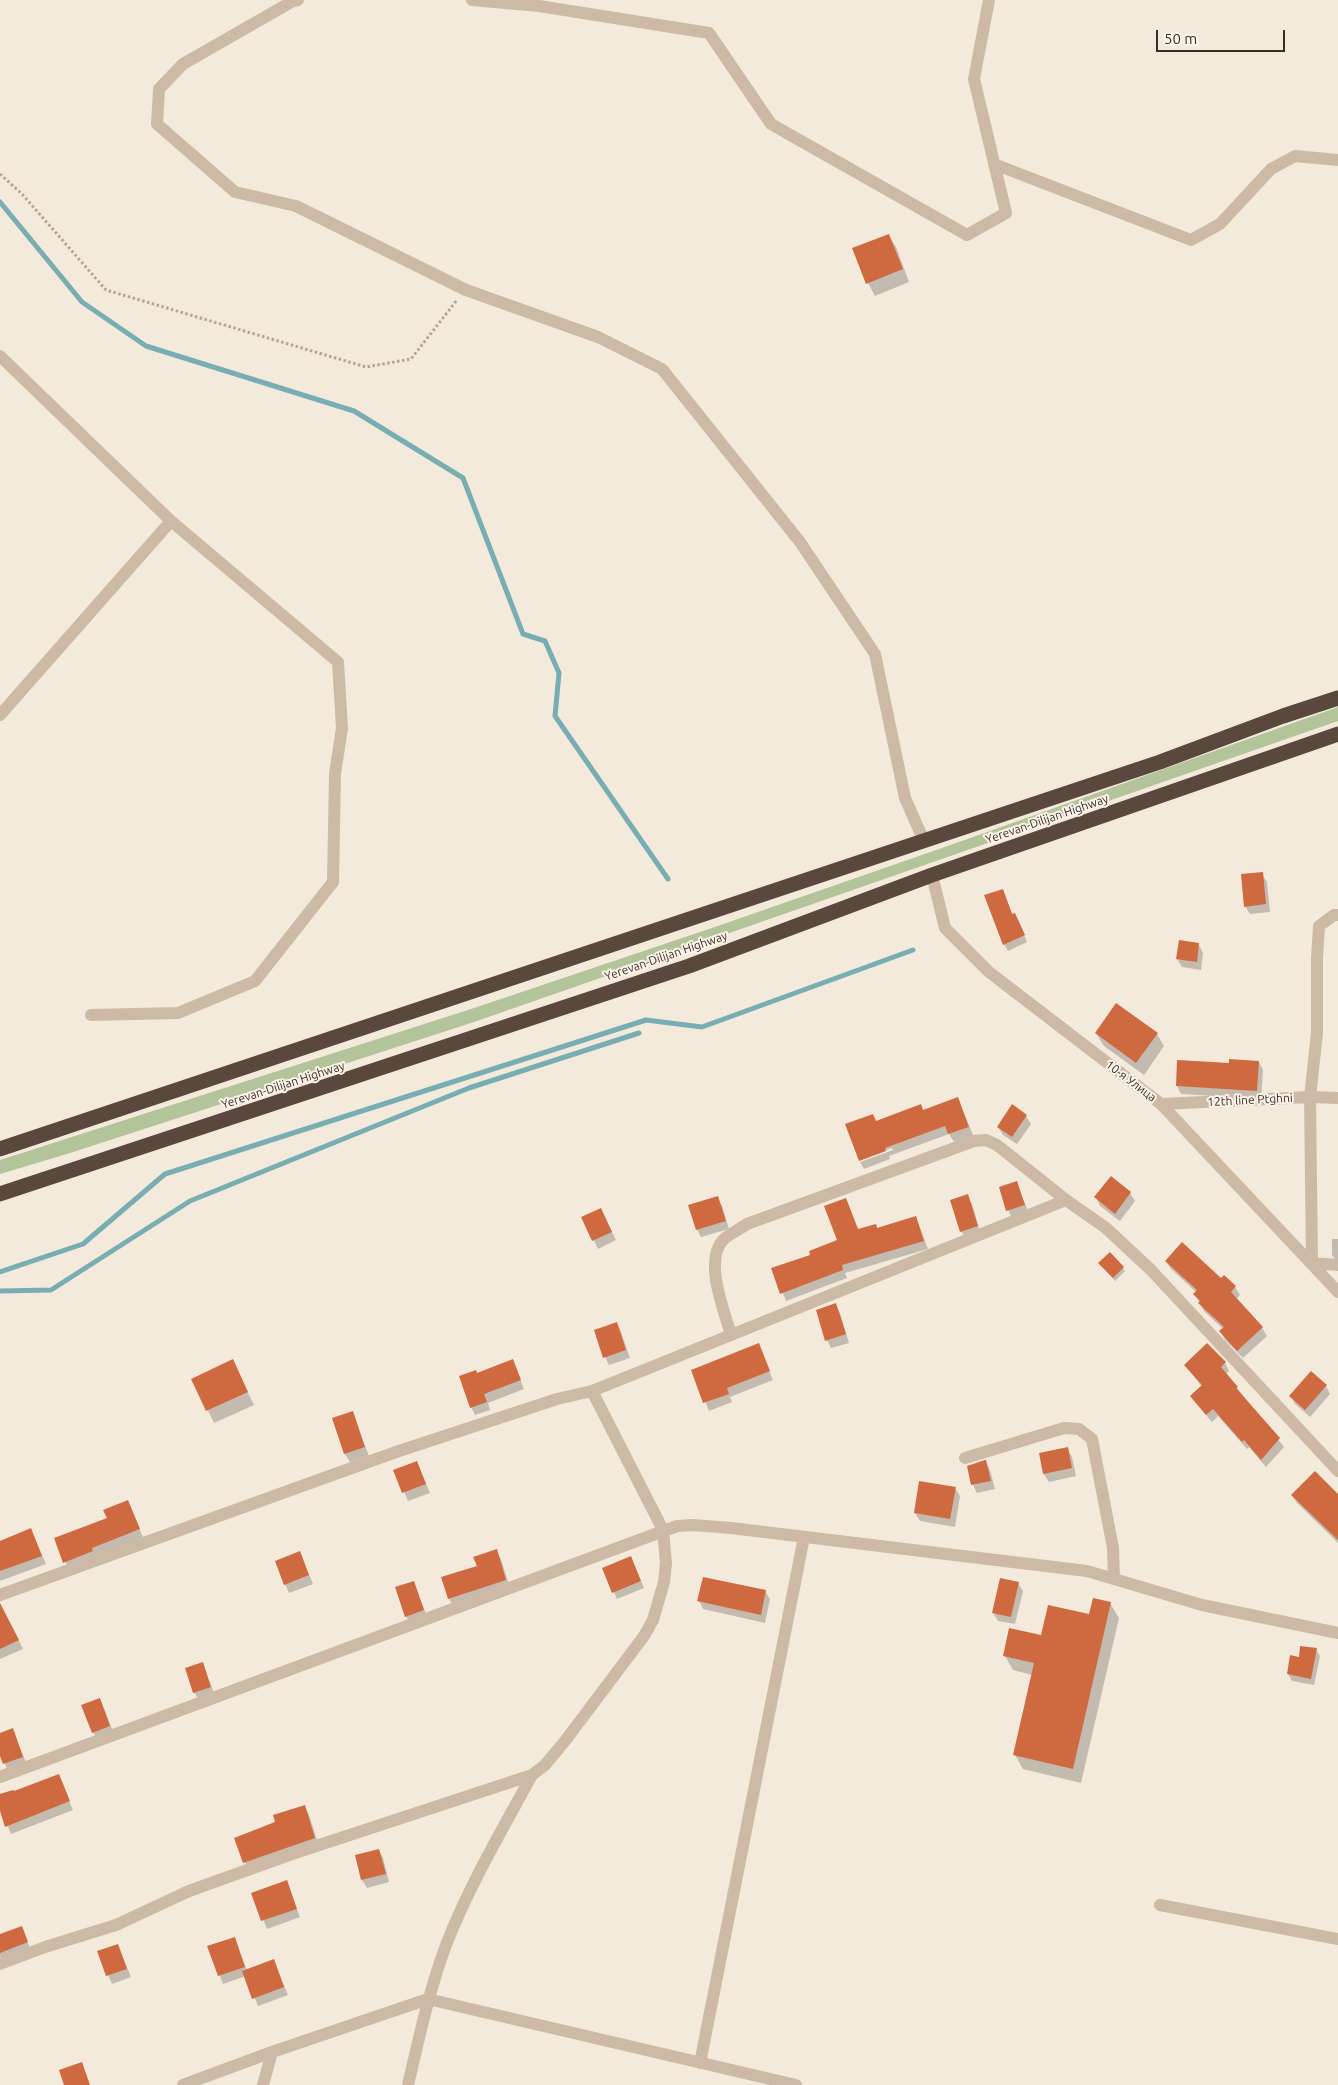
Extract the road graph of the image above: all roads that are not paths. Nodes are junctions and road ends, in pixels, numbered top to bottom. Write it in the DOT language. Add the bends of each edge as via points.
graph roads {
  1 [pos="298,0"];
  2 [pos="472,0"];
  3 [pos="989,0"];
  4 [pos="1338,160"];
  5 [pos="994,164"];
  6 [pos="0,356"];
  7 [pos="171,522"];
  8 [pos="1338,698"];
  9 [pos="0,715"];
  10 [pos="1338,734"];
  11 [pos="924,840"];
  12 [pos="932,875"];
  13 [pos="1338,915"];
  14 [pos="91,1015"];
  15 [pos="1310,1097"];
  16 [pos="1338,1098"];
  17 [pos="1161,1104"];
  18 [pos="0,1149"];
  19 [pos="0,1194"];
  20 [pos="1066,1200"];
  21 [pos="1312,1263"];
  22 [pos="1338,1265"];
  23 [pos="1338,1292"];
  24 [pos="731,1335"];
  25 [pos="592,1391"];
  26 [pos="965,1458"];
  27 [pos="1338,1471"];
  28 [pos="663,1530"];
  29 [pos="804,1537"];
  30 [pos="1114,1579"];
  31 [pos="0,1595"];
  32 [pos="1338,1633"];
  33 [pos="532,1775"];
  34 [pos="0,1777"];
  35 [pos="1160,1905"];
  36 [pos="1338,1939"];
  37 [pos="0,1964"];
  38 [pos="428,2000"];
  39 [pos="272,2052"];
  40 [pos="700,2063"];
  41 [pos="183,2085"];
  42 [pos="263,2085"];
  43 [pos="408,2085"];
  44 [pos="796,2085"];
  1 -- 11 [label="street" via="183,64 159,89 157,124 235,192 296,206 466,290 598,337 662,369 800,542 875,654 905,798"];
  2 -- 5 [label="street" via="539,6 709,33 771,124 968,234 1006,213"];
  3 -- 5 [label="street" via="974,78"];
  4 -- 5 [label="street" via="1295,156 1271,169 1220,224 1191,240"];
  6 -- 7 [label="street"];
  7 -- 9 [label="street"];
  7 -- 14 [label="street" via="338,662 342,728 335,774 333,882 255,981 178,1013"];
  8 -- 11 [label="highway, Yerevan-Dilijan Highway" via="1160,762"];
  10 -- 12 [label="highway, Yerevan-Dilijan Highway"];
  11 -- 18 [label="highway, Yerevan-Dilijan Highway"];
  12 -- 17 [label="street, 10-я Улица" via="945,928 988,972"];
  12 -- 19 [label="highway, Yerevan-Dilijan Highway" via="689,966"];
  13 -- 15 [label="street" via="1319,926 1317,1033"];
  15 -- 16 [label="street, 12th line Ptghni"];
  15 -- 17 [label="street, 12th line Ptghni"];
  15 -- 21 [label="street"];
  17 -- 21 [label="street, 10-я Улица"];
  20 -- 24 [label="street"];
  20 -- 24 [label="street" via="997,1144 986,1140 974,1141 747,1224 724,1239 716,1251 713,1266"];
  20 -- 27 [label="street" via="1106,1228 1151,1270"];
  21 -- 22 [label="street"];
  21 -- 23 [label="street, 10-я Улица"];
  24 -- 25 [label="street"];
  25 -- 28 [label="street"];
  25 -- 31 [label="street" via="557,1399 396,1452"];
  26 -- 30 [label="street" via="1064,1428 1079,1429 1092,1439 1113,1548"];
  28 -- 29 [label="street" via="693,1525"];
  28 -- 33 [label="street" via="664,1582 653,1620 566,1741"];
  28 -- 34 [label="street"];
  29 -- 30 [label="street" via="1087,1571"];
  29 -- 40 [label="street"];
  30 -- 32 [label="street" via="1202,1605"];
  33 -- 37 [label="street" via="292,1854 189,1891 116,1925"];
  33 -- 38 [label="street" via="467,1900 447,1944"];
  35 -- 36 [label="street"];
  38 -- 39 [label="street"];
  38 -- 40 [label="street"];
  38 -- 43 [label="street"];
  39 -- 41 [label="street"];
  39 -- 42 [label="street"];
  40 -- 44 [label="street"];
}
